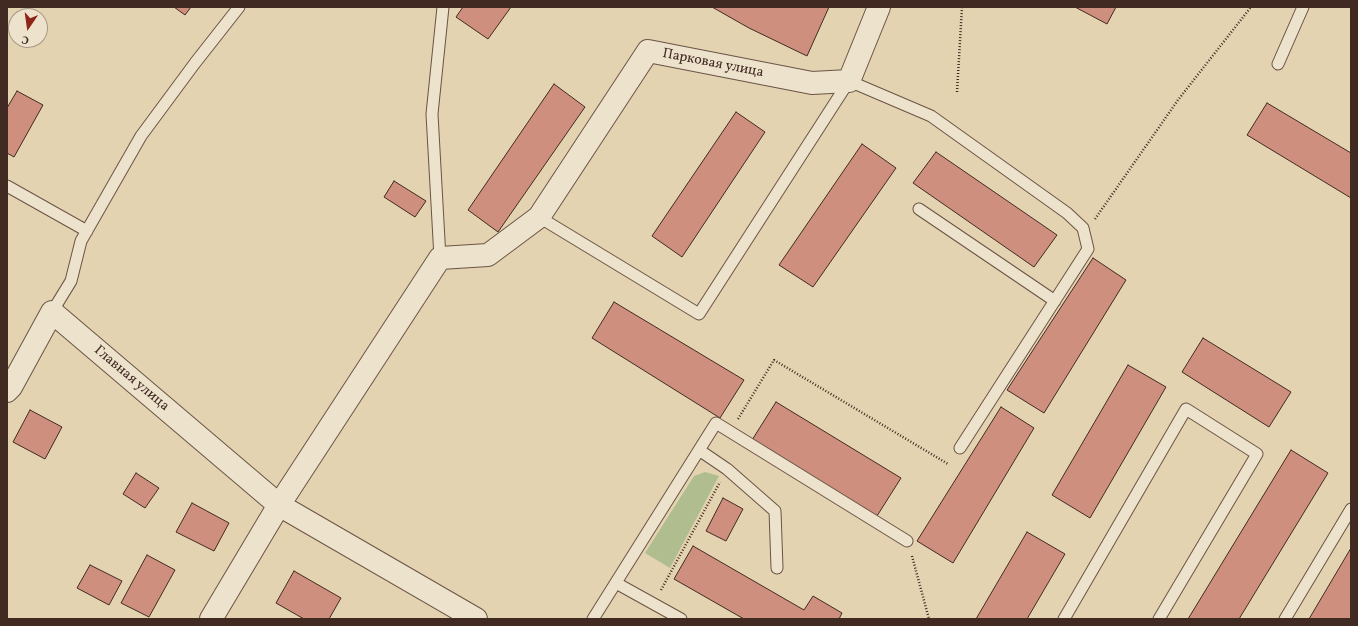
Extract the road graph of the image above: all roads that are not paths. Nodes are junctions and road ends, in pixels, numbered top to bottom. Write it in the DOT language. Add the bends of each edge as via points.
graph roads {
  1 [pos="239,7"];
  2 [pos="443,7"];
  3 [pos="879,7"];
  4 [pos="1303,7"];
  5 [pos="1278,64"];
  6 [pos="849,81"];
  7 [pos="7,186"];
  8 [pos="919,209"];
  9 [pos="539,217"];
  10 [pos="87,230"];
  11 [pos="440,258"];
  12 [pos="1055,301"];
  13 [pos="52,312"];
  14 [pos="7,391"];
  15 [pos="960,448"];
  16 [pos="699,450"];
  17 [pos="279,505"];
  18 [pos="1351,509"];
  19 [pos="908,541"];
  20 [pos="777,568"];
  21 [pos="616,583"];
  22 [pos="211,619"];
  23 [pos="476,619"];
  24 [pos="593,619"];
  25 [pos="681,619"];
  26 [pos="1064,619"];
  27 [pos="1158,619"];
  28 [pos="1285,619"];
  1 -- 10 [label="lane" via="141,136"];
  2 -- 11 [label="lane" via="432,114"];
  3 -- 6 [label="street"];
  4 -- 5 [label="lane"];
  6 -- 9 [label="street, Парковая улица" via="812,83 648,51"];
  6 -- 9 [label="lane" via="700,314"];
  6 -- 12 [label="lane" via="931,116 1068,213 1083,228 1088,249"];
  7 -- 10 [label="lane"];
  8 -- 12 [label="lane"];
  9 -- 11 [label="street" via="488,255"];
  10 -- 13 [label="lane" via="81,241 71,281"];
  11 -- 17 [label="street"];
  12 -- 15 [label="lane"];
  13 -- 14 [label="street"];
  13 -- 17 [label="street, Главная улица"];
  16 -- 19 [label="lane" via="716,423"];
  16 -- 20 [label="lane" via="727,469 775,511"];
  16 -- 21 [label="lane"];
  17 -- 22 [label="street"];
  17 -- 23 [label="street, Главная улица"];
  18 -- 28 [label="lane"];
  21 -- 24 [label="lane"];
  21 -- 25 [label="lane"];
  26 -- 27 [label="lane" via="1186,409 1257,454"];
}
